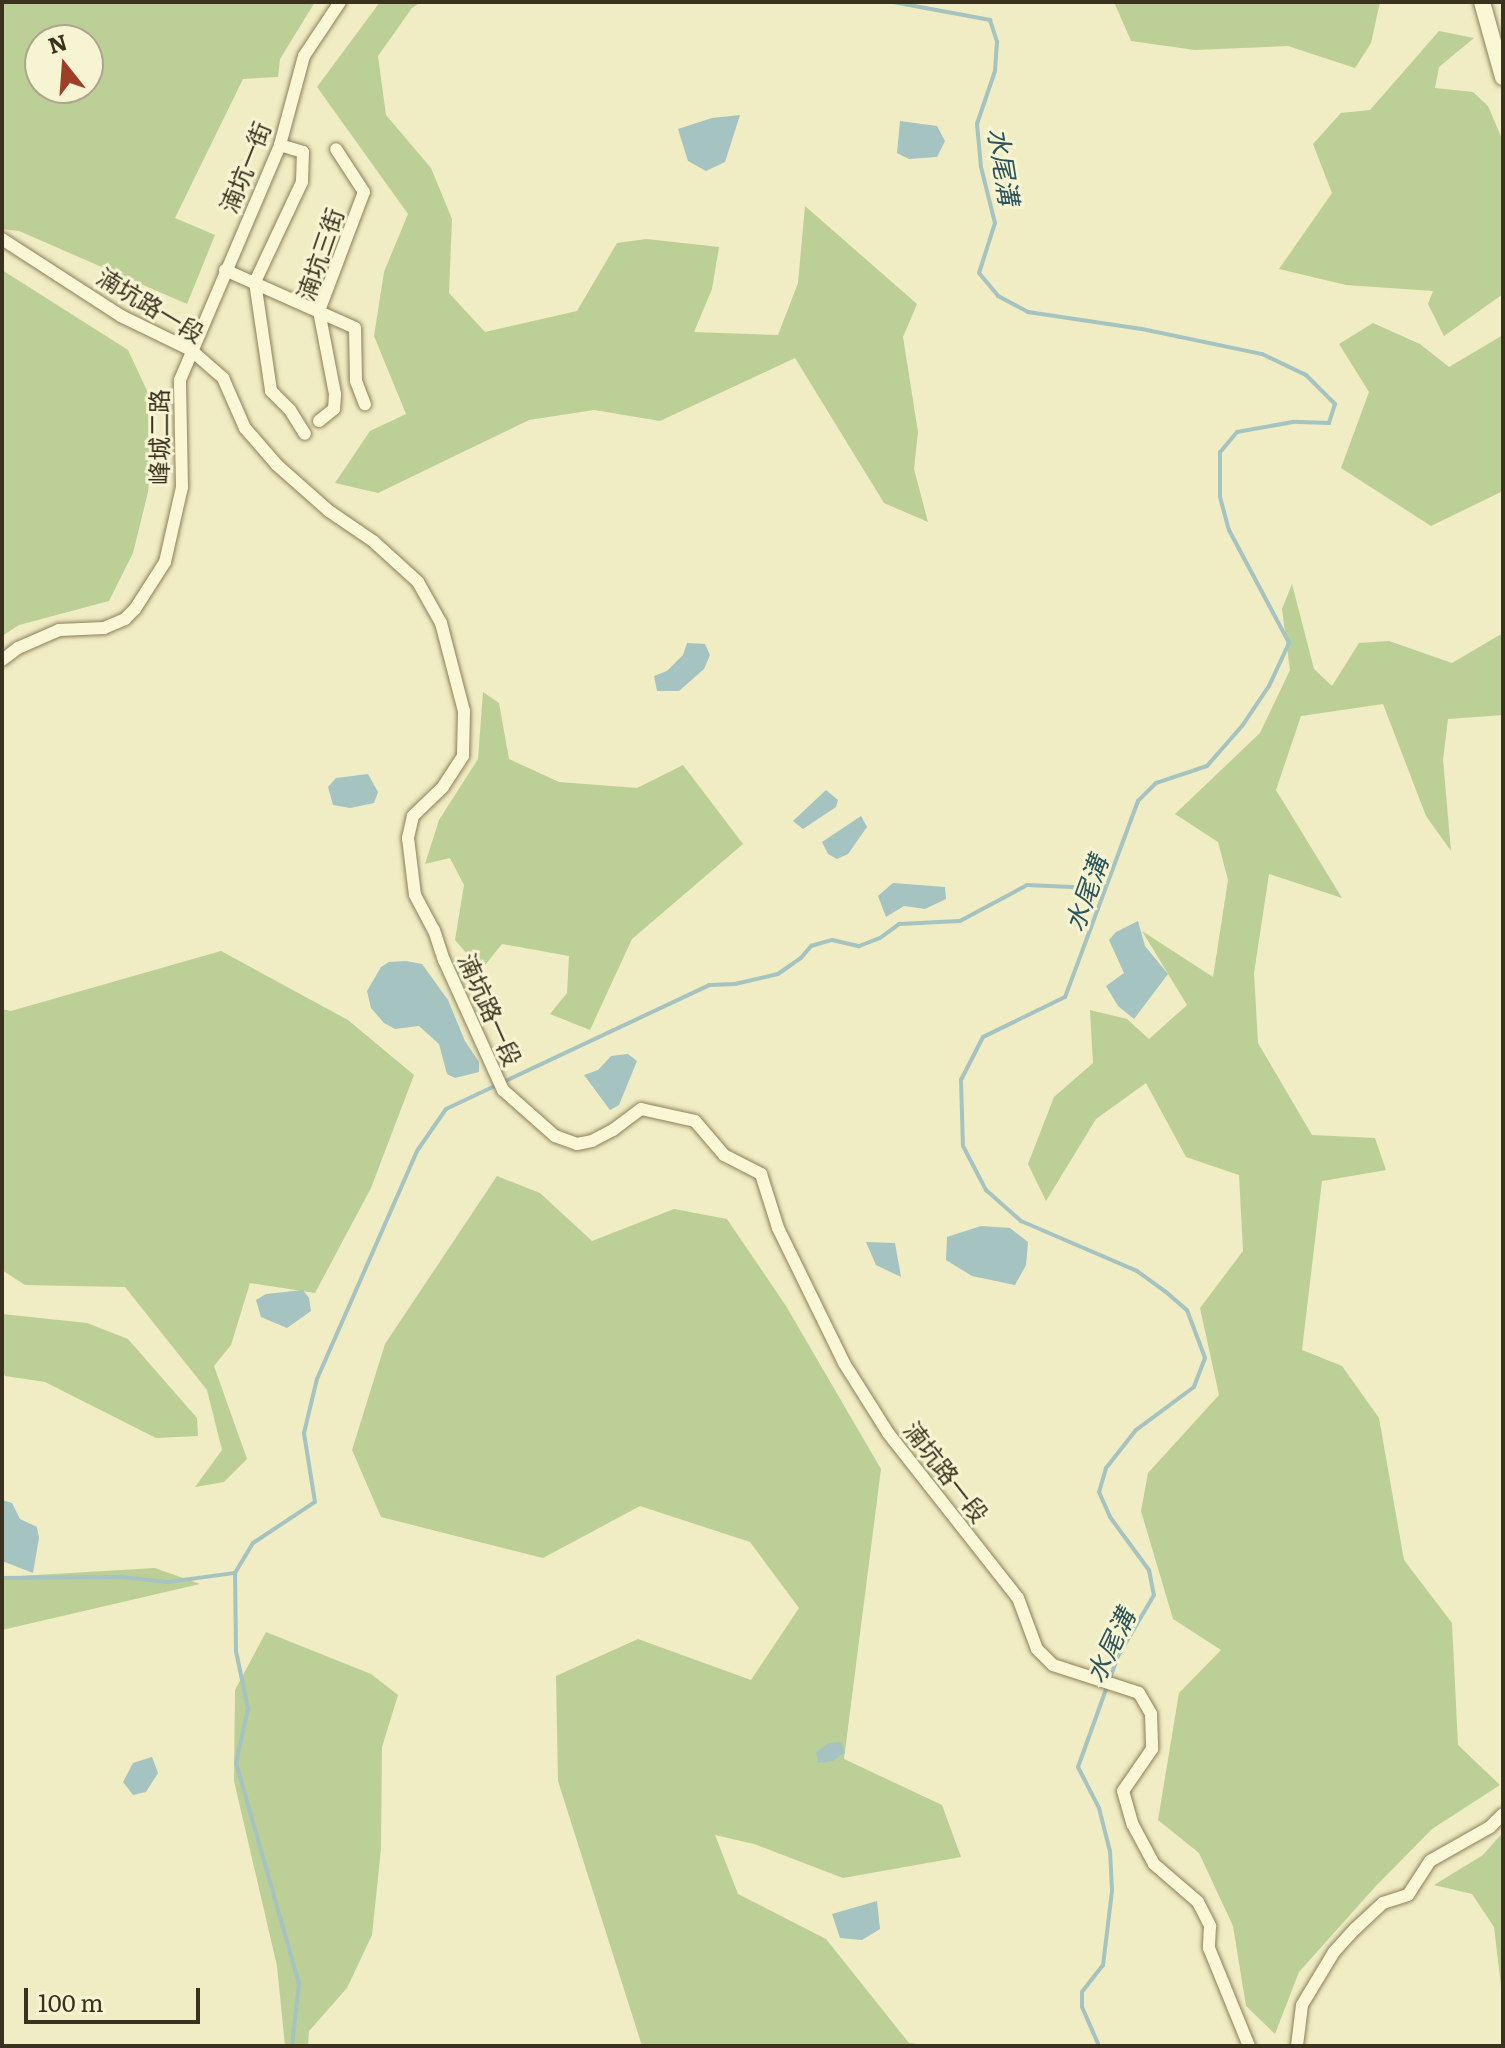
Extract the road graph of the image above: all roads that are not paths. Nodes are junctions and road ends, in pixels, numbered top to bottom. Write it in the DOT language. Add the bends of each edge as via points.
graph roads {
  1 [pos="340,2"];
  2 [pos="1482,2"];
  3 [pos="1503,77"];
  4 [pos="280,145"];
  5 [pos="336,149"];
  6 [pos="2,239"];
  7 [pos="225,270"];
  8 [pos="255,282"];
  9 [pos="319,311"];
  10 [pos="191,350"];
  11 [pos="365,404"];
  12 [pos="319,421"];
  13 [pos="305,434"];
  14 [pos="2,660"];
  15 [pos="1503,1814"];
  16 [pos="1249,2046"];
  17 [pos="1297,2046"];
  1 -- 4 [label="street, 湳坑一街" via="304,56"];
  2 -- 3 [label="street"];
  4 -- 7 [label="street, 湳坑一街"];
  4 -- 8 [label="street" via="303,152 302,182"];
  5 -- 9 [label="street, 湳坑三街" via="364,192"];
  6 -- 10 [label="street, 湳坑路一段" via="121,316"];
  7 -- 8 [label="street"];
  7 -- 10 [label="street, 湳坑一街"];
  8 -- 9 [label="street"];
  8 -- 13 [label="street" via="271,391"];
  9 -- 11 [label="street" via="355,328 356,381"];
  9 -- 12 [label="street, 湳坑三街" via="335,394 334,409"];
  10 -- 14 [label="street, 峰城二路" via="180,380 182,487 165,562 125,619 104,628 59,630"];
  10 -- 16 [label="street, 湳坑路一段" via="223,378 245,428 277,465 418,582 441,623 464,711 463,756 443,787 413,816 408,838 415,895 503,1090 555,1136 577,1144 603,1136 641,1109 695,1121 724,1155 761,1174 778,1228 844,1363 888,1433 1018,1598 1037,1649 1053,1665 1139,1693 1151,1714 1152,1749 1123,1791 1133,1825 1154,1864 1198,1902 1210,1926 1209,1948"];
  15 -- 17 [label="street" via="1430,1861 1408,1895 1383,1903 1334,1952 1302,2005"];
}
